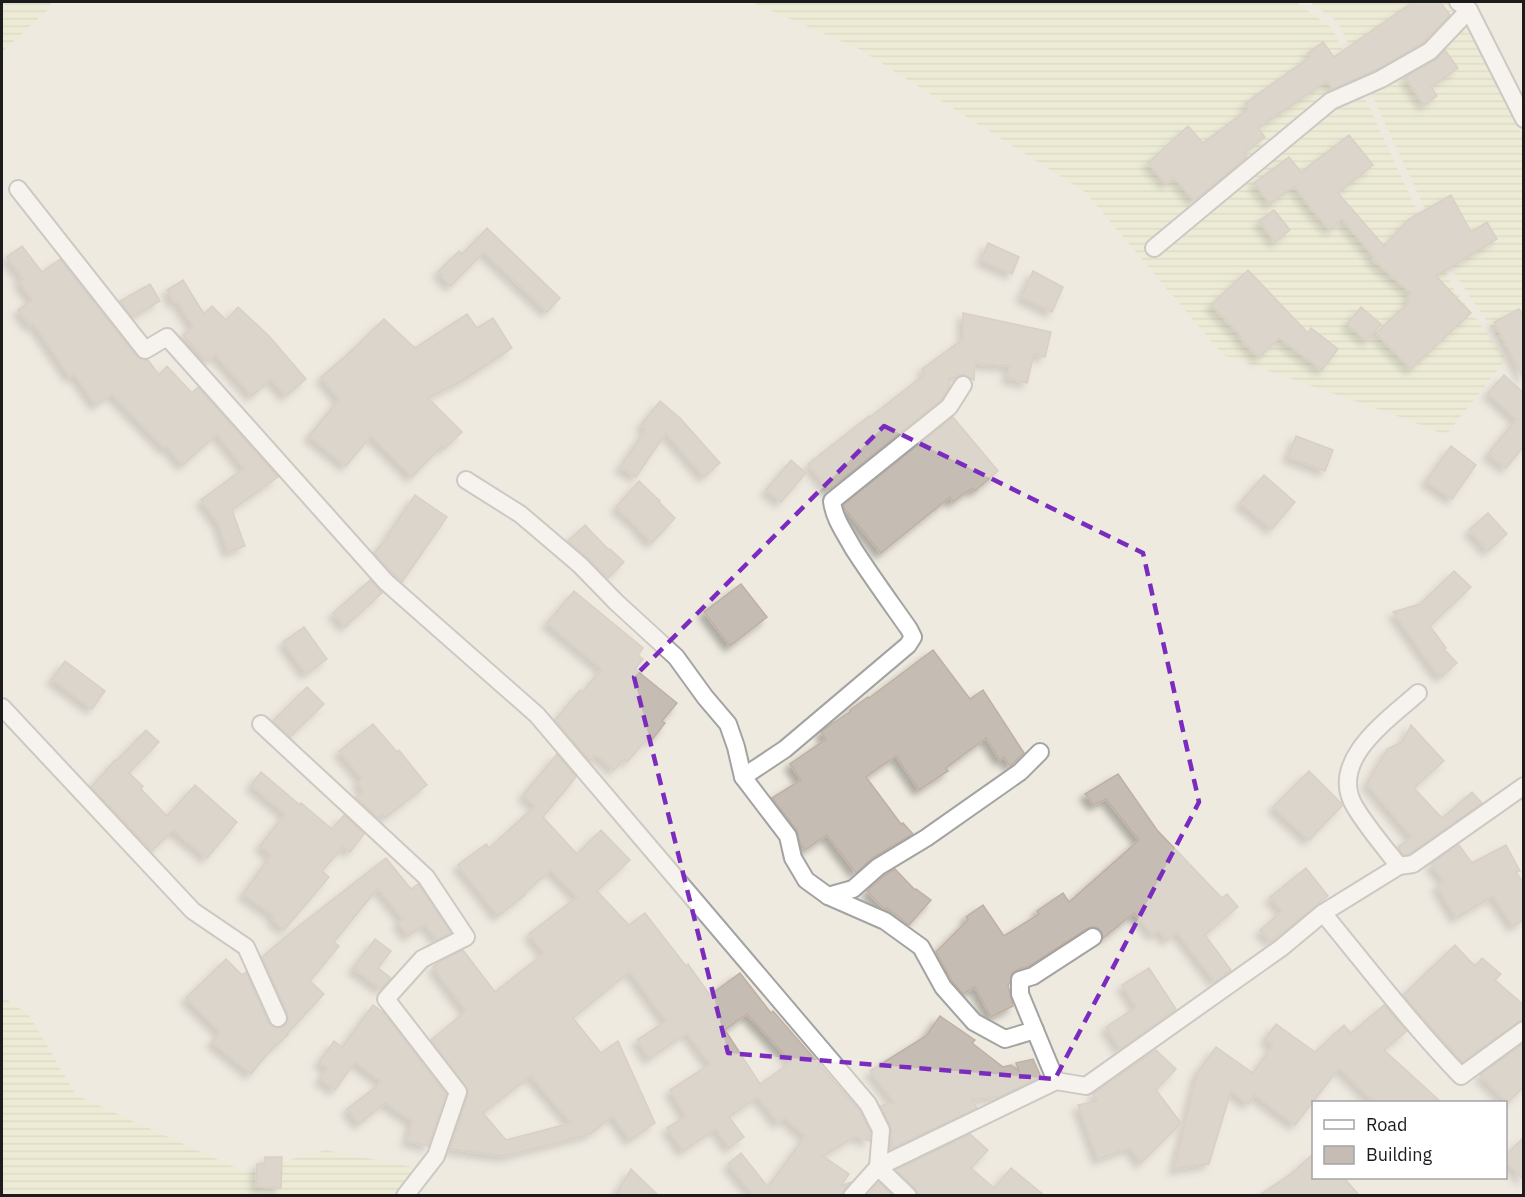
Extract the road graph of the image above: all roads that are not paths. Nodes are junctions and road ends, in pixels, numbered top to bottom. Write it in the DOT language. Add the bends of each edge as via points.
graph roads {
  1 [pos="1464,6"];
  2 [pos="1524,119"];
  3 [pos="18,189"];
  4 [pos="1154,248"];
  5 [pos="963,386"];
  6 [pos="466,480"];
  7 [pos="1418,693"];
  8 [pos="2,707"];
  9 [pos="261,724"];
  10 [pos="1040,752"];
  11 [pos="743,777"];
  12 [pos="1524,786"];
  13 [pos="1399,866"];
  14 [pos="828,896"];
  15 [pos="1323,913"];
  16 [pos="1093,938"];
  17 [pos="278,1018"];
  18 [pos="1035,1030"];
  19 [pos="1524,1030"];
  20 [pos="1056,1081"];
  21 [pos="878,1167"];
  22 [pos="405,1196"];
  23 [pos="852,1196"];
  24 [pos="908,1196"];
  1 -- 2 [label="street"];
  1 -- 4 [label="street" via="1430,51 1331,101"];
  3 -- 21 [label="street" via="145,350 167,337 386,582 537,715 868,1104 881,1130"];
  5 -- 11 [label="street" via="949,407 832,501 841,527 913,637 785,749"];
  6 -- 11 [label="street" via="520,514 676,657 728,724"];
  7 -- 13 [label="street" via="1366,740 1349,768 1347,785 1354,805"];
  8 -- 17 [label="street" via="193,911 246,947"];
  9 -- 22 [label="street" via="426,877 466,937 422,959 386,999 459,1092 436,1156"];
  10 -- 14 [label="street" via="1020,772 878,867 854,889"];
  11 -- 14 [label="street" via="788,836 806,880"];
  12 -- 13 [label="street" via="1413,864"];
  13 -- 15 [label="street"];
  14 -- 18 [label="street" via="885,921 921,947 942,987 974,1022 1005,1039"];
  15 -- 19 [label="street" via="1461,1076"];
  15 -- 20 [label="street" via="1281,948 1086,1086"];
  16 -- 18 [label="street" via="1033,976 1020,980 1020,994"];
  18 -- 20 [label="street"];
  20 -- 21 [label="street"];
  21 -- 23 [label="street"];
  21 -- 24 [label="street"];
}
